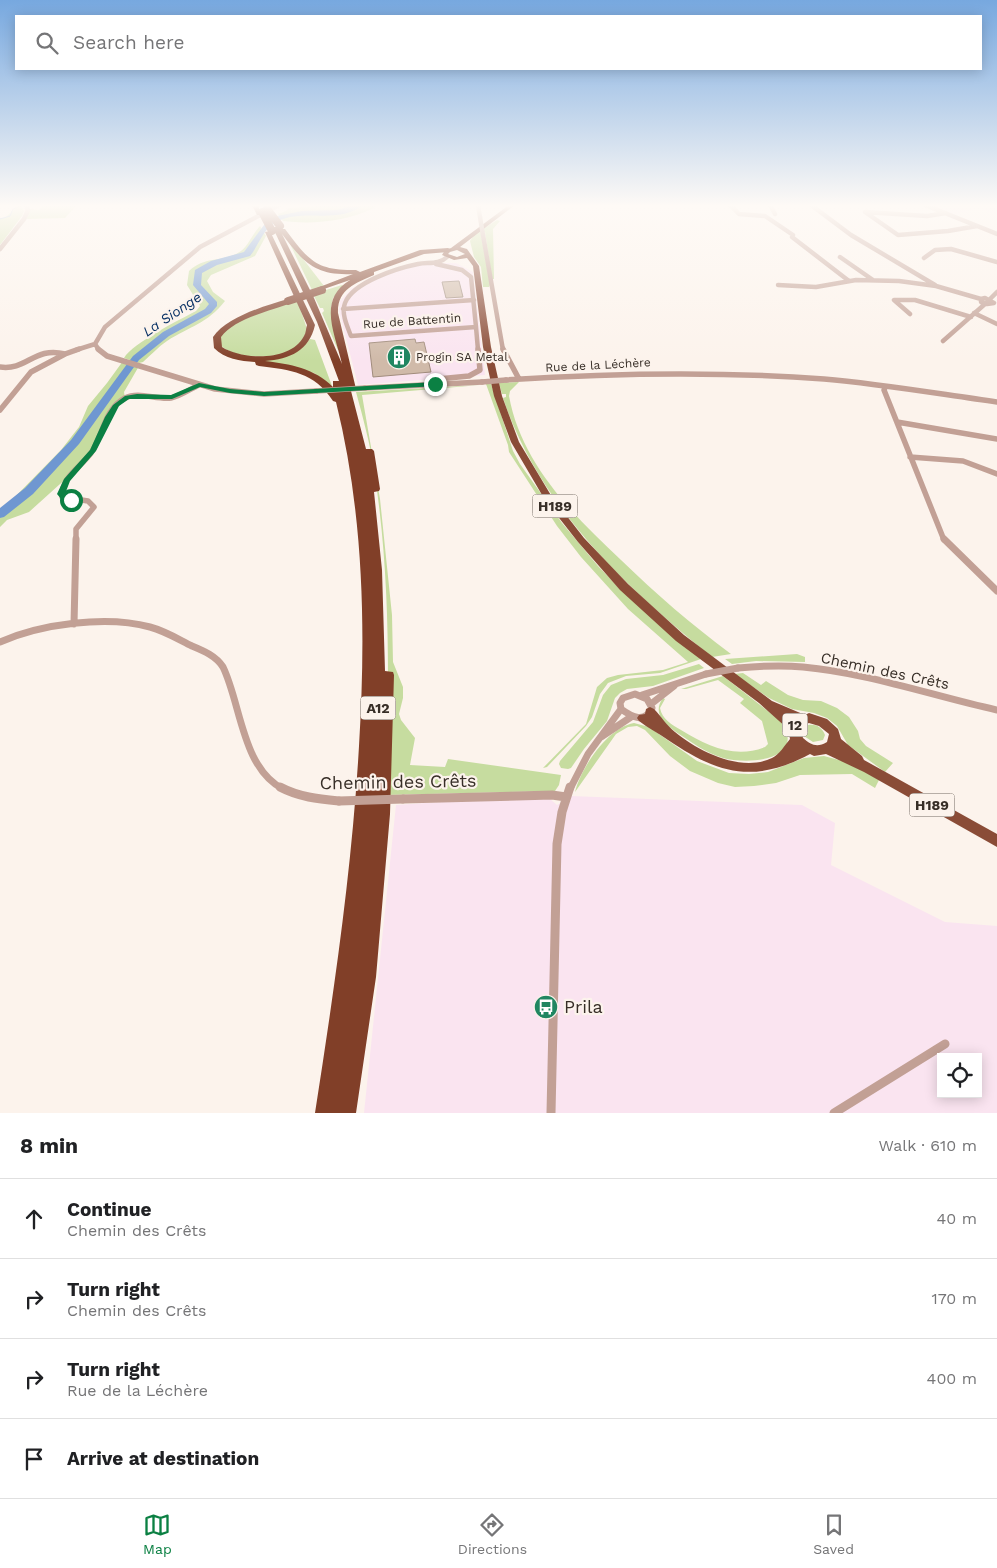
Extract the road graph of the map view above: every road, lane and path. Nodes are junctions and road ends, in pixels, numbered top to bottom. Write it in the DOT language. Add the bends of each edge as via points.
graph roads {
  1 [pos="188,257"];
  2 [pos="285,257"];
  3 [pos="286,257"];
  4 [pos="288,257"];
  5 [pos="304,257"];
  6 [pos="419,257"];
  7 [pos="448,257"];
  8 [pos="450,257"];
  9 [pos="456,257"];
  10 [pos="471,257"];
  11 [pos="487,257"];
  12 [pos="818,257"];
  13 [pos="840,257"];
  14 [pos="888,257"];
  15 [pos="979,257"];
  16 [pos="997,262"];
  17 [pos="436,264"];
  18 [pos="447,266"];
  19 [pos="476,269"];
  20 [pos="375,270"];
  21 [pos="873,280"];
  22 [pos="849,281"];
  23 [pos="778,285"];
  24 [pos="936,286"];
  25 [pos="997,292"];
  26 [pos="981,299"];
  27 [pos="474,300"];
  28 [pos="288,301"];
  29 [pos="991,302"];
  30 [pos="985,304"];
  31 [pos="997,307"];
  32 [pos="344,310"];
  33 [pos="910,314"];
  34 [pos="973,315"];
  35 [pos="997,324"];
  36 [pos="476,327"];
  37 [pos="943,341"];
  38 [pos="95,344"];
  39 [pos="65,354"];
  40 [pos="0,367"];
  41 [pos="519,379"];
  42 [pos="435,384"];
  43 [pos="199,385"];
  44 [pos="885,387"];
  45 [pos="997,402"];
  46 [pos="0,410"];
  47 [pos="345,416"];
  48 [pos="897,422"];
  49 [pos="997,439"];
  50 [pos="910,457"];
  51 [pos="997,474"];
  52 [pos="997,591"];
  53 [pos="74,624"];
  54 [pos="0,642"];
  55 [pos="679,683"];
  56 [pos="642,695"];
  57 [pos="763,700"];
  58 [pos="621,709"];
  59 [pos="997,710"];
  60 [pos="644,713"];
  61 [pos="799,723"];
  62 [pos="601,738"];
  63 [pos="797,740"];
  64 [pos="831,745"];
  65 [pos="809,749"];
  66 [pos="778,761"];
  67 [pos="868,768"];
  68 [pos="566,797"];
  69 [pos="997,841"];
  70 [pos="945,1044"];
  71 [pos="324,1113"];
  72 [pos="337,1113"];
  73 [pos="347,1113"];
  74 [pos="551,1113"];
  75 [pos="834,1113"];
  1 -- 38 [label="street" via="105,327"];
  2 -- 28 [label="highway" via="311,325 304,343 296,349 267,358 237,358 218,348 217,337 226,326"];
  3 -- 47 [label="highway, A12" via="313,318"];
  4 -- 72 [label="highway, A12" via="327,336 348,397 363,458 376,567 380,674 373,830 358,974"];
  5 -- 20 [label="highway" via="320,269 347,273"];
  6 -- 20 [label="highway"];
  7 -- 17 [label="street, Rue de Battentin"];
  8 -- 18 [label="street"];
  9 -- 19 [label="highway"];
  10 -- 19 [label="highway"];
  11 -- 41 [label="street, bridge" via="503,352"];
  12 -- 22 [label="street"];
  13 -- 21 [label="street"];
  14 -- 24 [label="street"];
  15 -- 16 [label="street"];
  17 -- 18 [label="street"];
  17 -- 32 [label="street, Rue de Battentin" via="411,266 368,283 348,295"];
  18 -- 27 [label="street, Rue de Battentin" via="470,276"];
  19 -- 57 [label="highway, H189" via="498,396 515,442 544,491 581,540 624,587 680,638"];
  20 -- 28 [label="highway, bridge"];
  20 -- 73 [label="highway" via="343,288 333,305 373,470 388,672 382,823 367,977"];
  21 -- 22 [label="street"];
  21 -- 24 [label="street"];
  22 -- 23 [label="street" via="816,287"];
  24 -- 26 [label="street"];
  25 -- 29 [label="street"];
  26 -- 29 [label="street"];
  26 -- 30 [label="street" via="980,302"];
  27 -- 32 [label="street, Rue de Battentin"];
  27 -- 36 [label="street, Rue de Battentin"];
  28 -- 47 [label="highway" via="226,323 214,335 213,347 232,359 295,368 313,375 330,388"];
  29 -- 30 [label="street"];
  29 -- 31 [label="street"];
  30 -- 34 [label="street"];
  32 -- 36 [label="street, Rue de Battentin" via="351,336"];
  33 -- 34 [label="street" via="894,300 915,300"];
  34 -- 35 [label="street"];
  34 -- 37 [label="street"];
  36 -- 42 [label="street" via="480,370 469,376 438,379"];
  38 -- 39 [label="street"];
  38 -- 43 [label="street, Rue de la Léchère" via="103,353 122,361"];
  39 -- 40 [label="street" via="47,350 13,367"];
  39 -- 46 [label="street" via="31,372"];
  41 -- 42 [label="street, Rue de la Léchère, bridge"];
  41 -- 44 [label="street, Rue de la Léchère" via="645,372 721,373 811,377"];
  42 -- 43 [label="street, Rue de la Léchère, bridge" via="245,393"];
  43 -- 53 [label="street" via="172,398 133,396 116,405 93,451 70,475 61,492 64,499 87,500 93,506 92,512 76,529"];
  44 -- 45 [label="street, Rue de la Léchère"];
  44 -- 48 [label="street"];
  47 -- 71 [label="highway, A12" via="365,536 369,701 352,910"];
  48 -- 49 [label="street"];
  48 -- 50 [label="street"];
  50 -- 51 [label="street" via="968,462"];
  50 -- 52 [label="street" via="945,542"];
  53 -- 54 [label="street, Chemin des Crêts" via="33,630"];
  53 -- 68 [label="street, Chemin des Crêts, bridge" via="123,622 143,625 164,631 213,657 224,671 251,754 264,774 299,796 339,801"];
  55 -- 56 [label="street, Chemin des Crêts"];
  55 -- 59 [label="street, Chemin des Crêts, bridge" via="738,668 777,666 875,680"];
  55 -- 60 [label="street, Chemin des Crêts"];
  56 -- 58 [label="street, Chemin des Crêts" via="625,696 620,703"];
  56 -- 60 [label="street"];
  57 -- 61 [label="highway, 12"];
  58 -- 60 [label="street"];
  58 -- 62 [label="street, Chemin des Crêts"];
  60 -- 62 [label="street, Chemin des Crêts"];
  60 -- 66 [label="highway" via="703,758 756,768"];
  61 -- 63 [label="highway, 12" via="793,732"];
  61 -- 64 [label="highway, 12" via="817,719 823,722 834,732"];
  62 -- 68 [label="street, Chemin des Crêts" via="583,761"];
  63 -- 65 [label="highway, 12"];
  63 -- 66 [label="highway"];
  64 -- 65 [label="highway, 12" via="819,750"];
  64 -- 67 [label="highway, 12"];
  65 -- 66 [label="highway"];
  67 -- 69 [label="highway, H189"];
  68 -- 74 [label="street" via="557,844"];
  70 -- 75 [label="street"];
}
